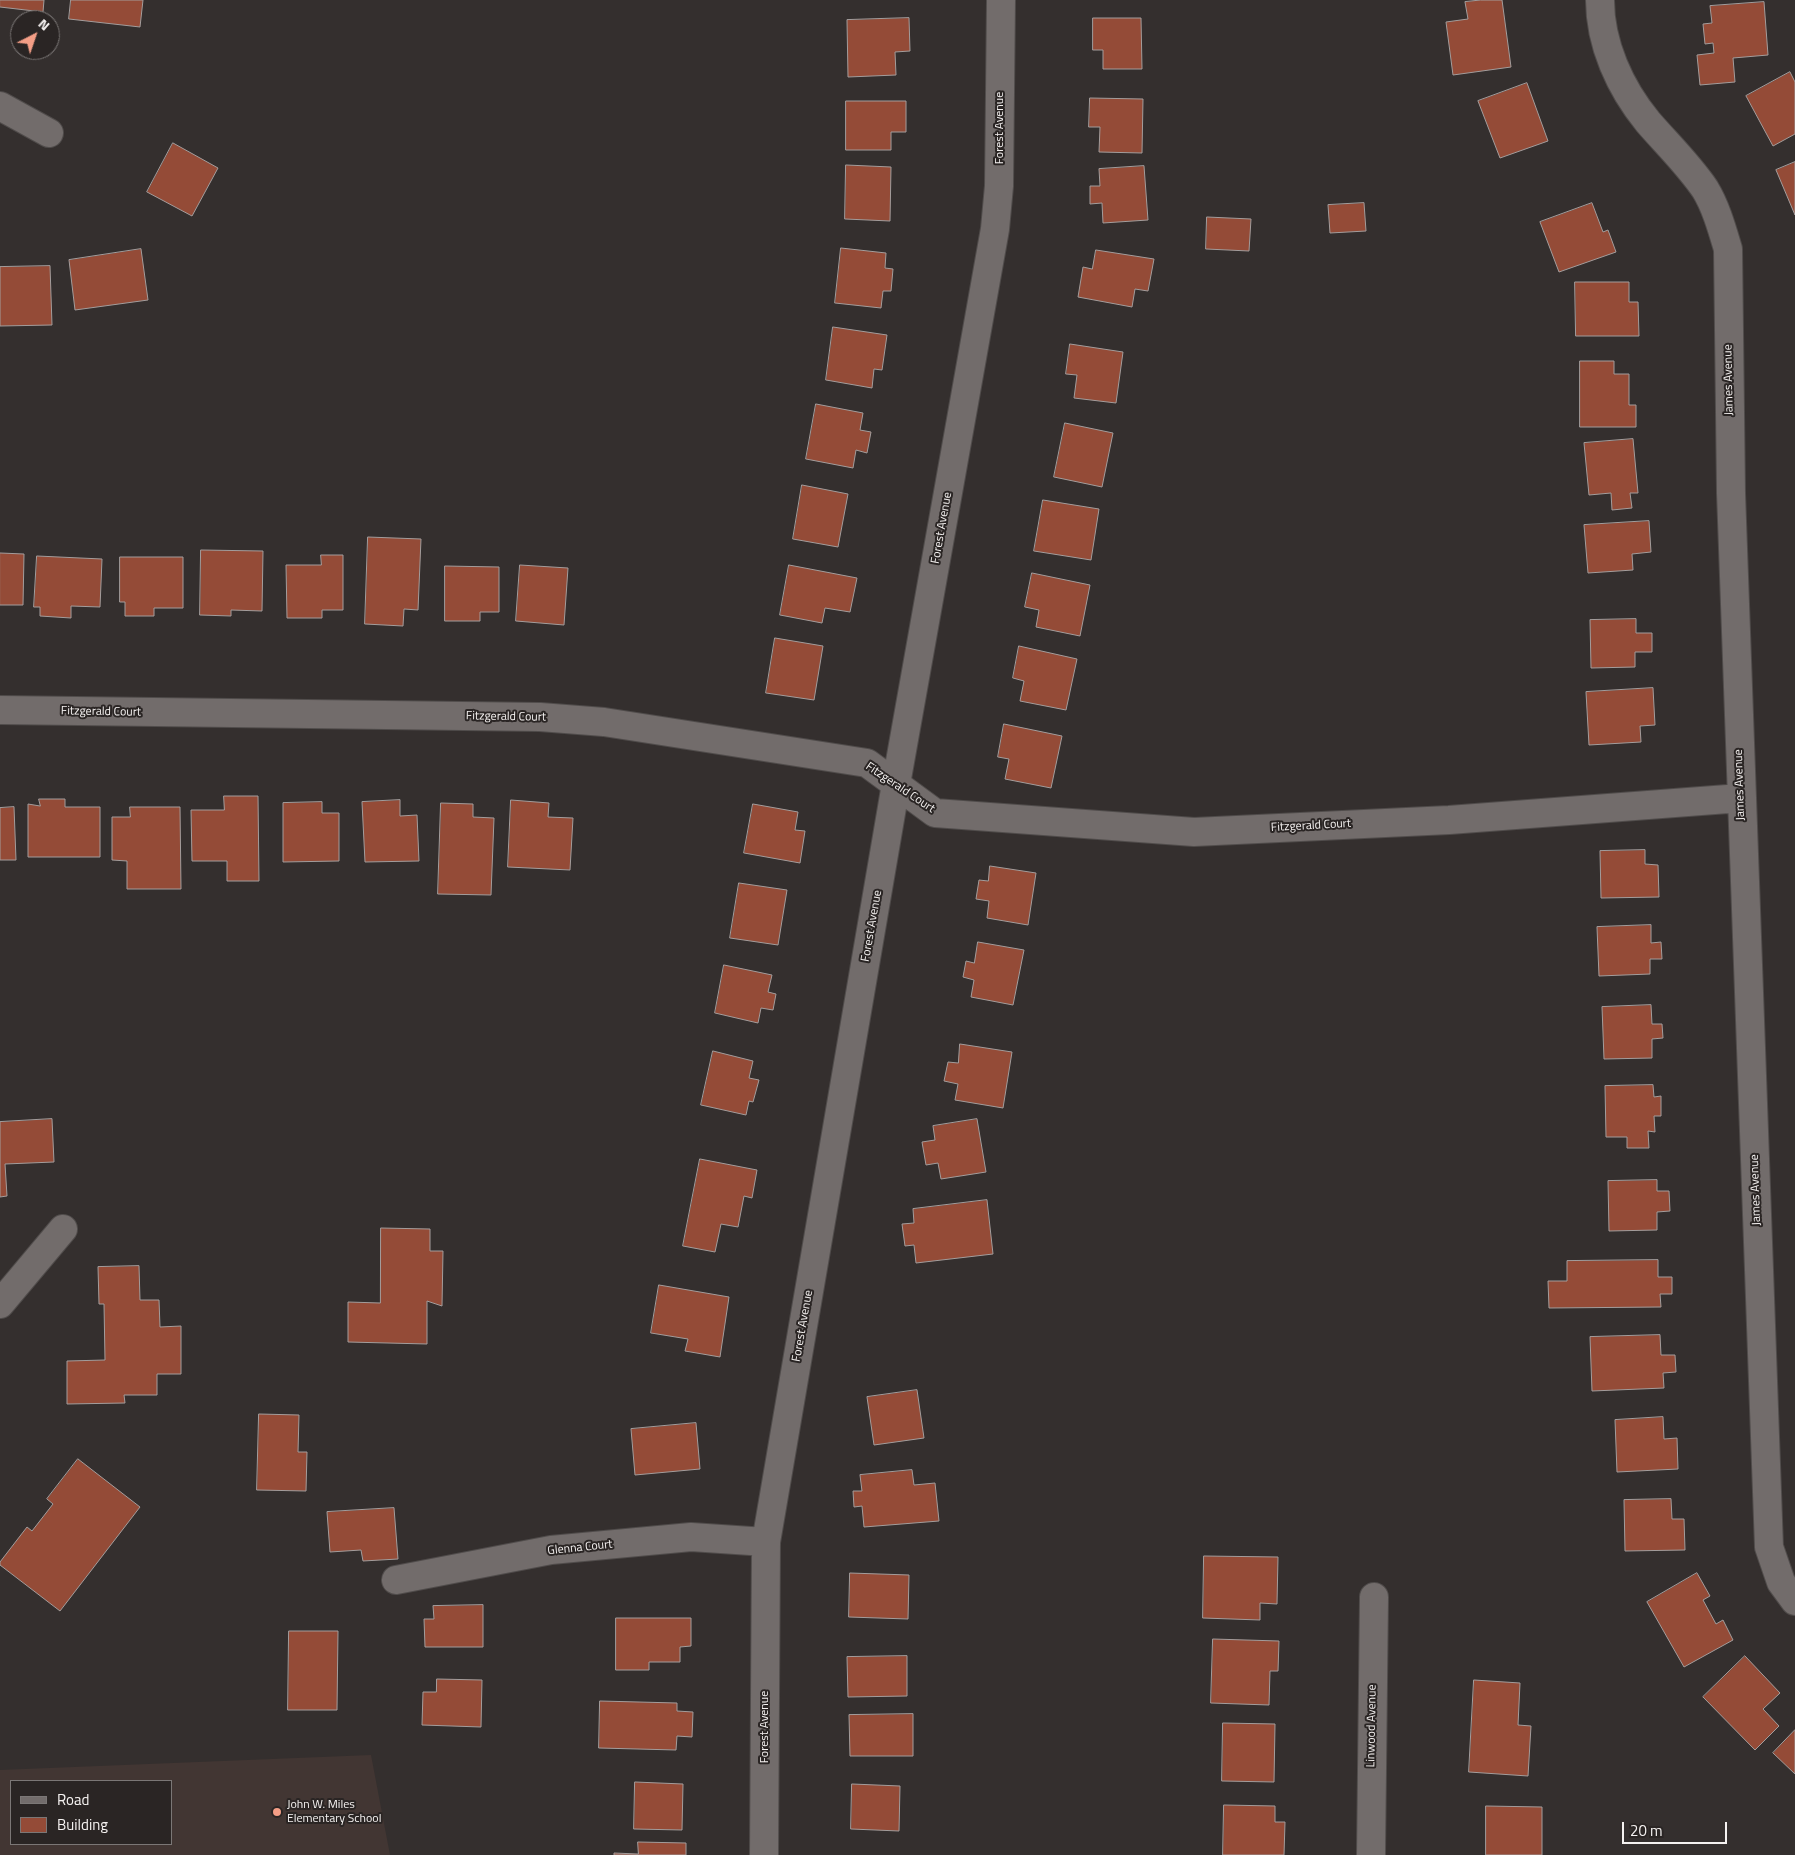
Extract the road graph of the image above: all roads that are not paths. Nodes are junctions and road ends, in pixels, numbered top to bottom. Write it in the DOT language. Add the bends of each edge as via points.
graph roads {
  1 [pos="1001,0"];
  2 [pos="1600,0"];
  3 [pos="0,106"];
  4 [pos="50,133"];
  5 [pos="0,710"];
  6 [pos="896,784"];
  7 [pos="1741,798"];
  8 [pos="63,1228"];
  9 [pos="0,1304"];
  10 [pos="766,1542"];
  11 [pos="396,1580"];
  12 [pos="1374,1597"];
  13 [pos="1795,1601"];
  14 [pos="764,1855"];
  15 [pos="1371,1855"];
  1 -- 6 [label="street, Forest Avenue" via="999,186 995,229"];
  2 -- 7 [label="street, James Avenue" via="1600,17 1608,50 1623,87 1705,190 1718,216 1728,249 1731,493"];
  3 -- 4 [label="street"];
  5 -- 6 [label="street, Fitzgerald Court" via="540,717 594,722 867,763"];
  6 -- 7 [label="street, Fitzgerald Court" via="935,813 1194,832 1449,820"];
  6 -- 10 [label="street, Forest Avenue"];
  7 -- 13 [label="street, James Avenue" via="1769,1547 1781,1582"];
  8 -- 9 [label="street"];
  10 -- 11 [label="street, Glenna Court" via="691,1537 551,1550"];
  10 -- 14 [label="street, Forest Avenue"];
  12 -- 15 [label="street, Linwood Avenue"];
}
